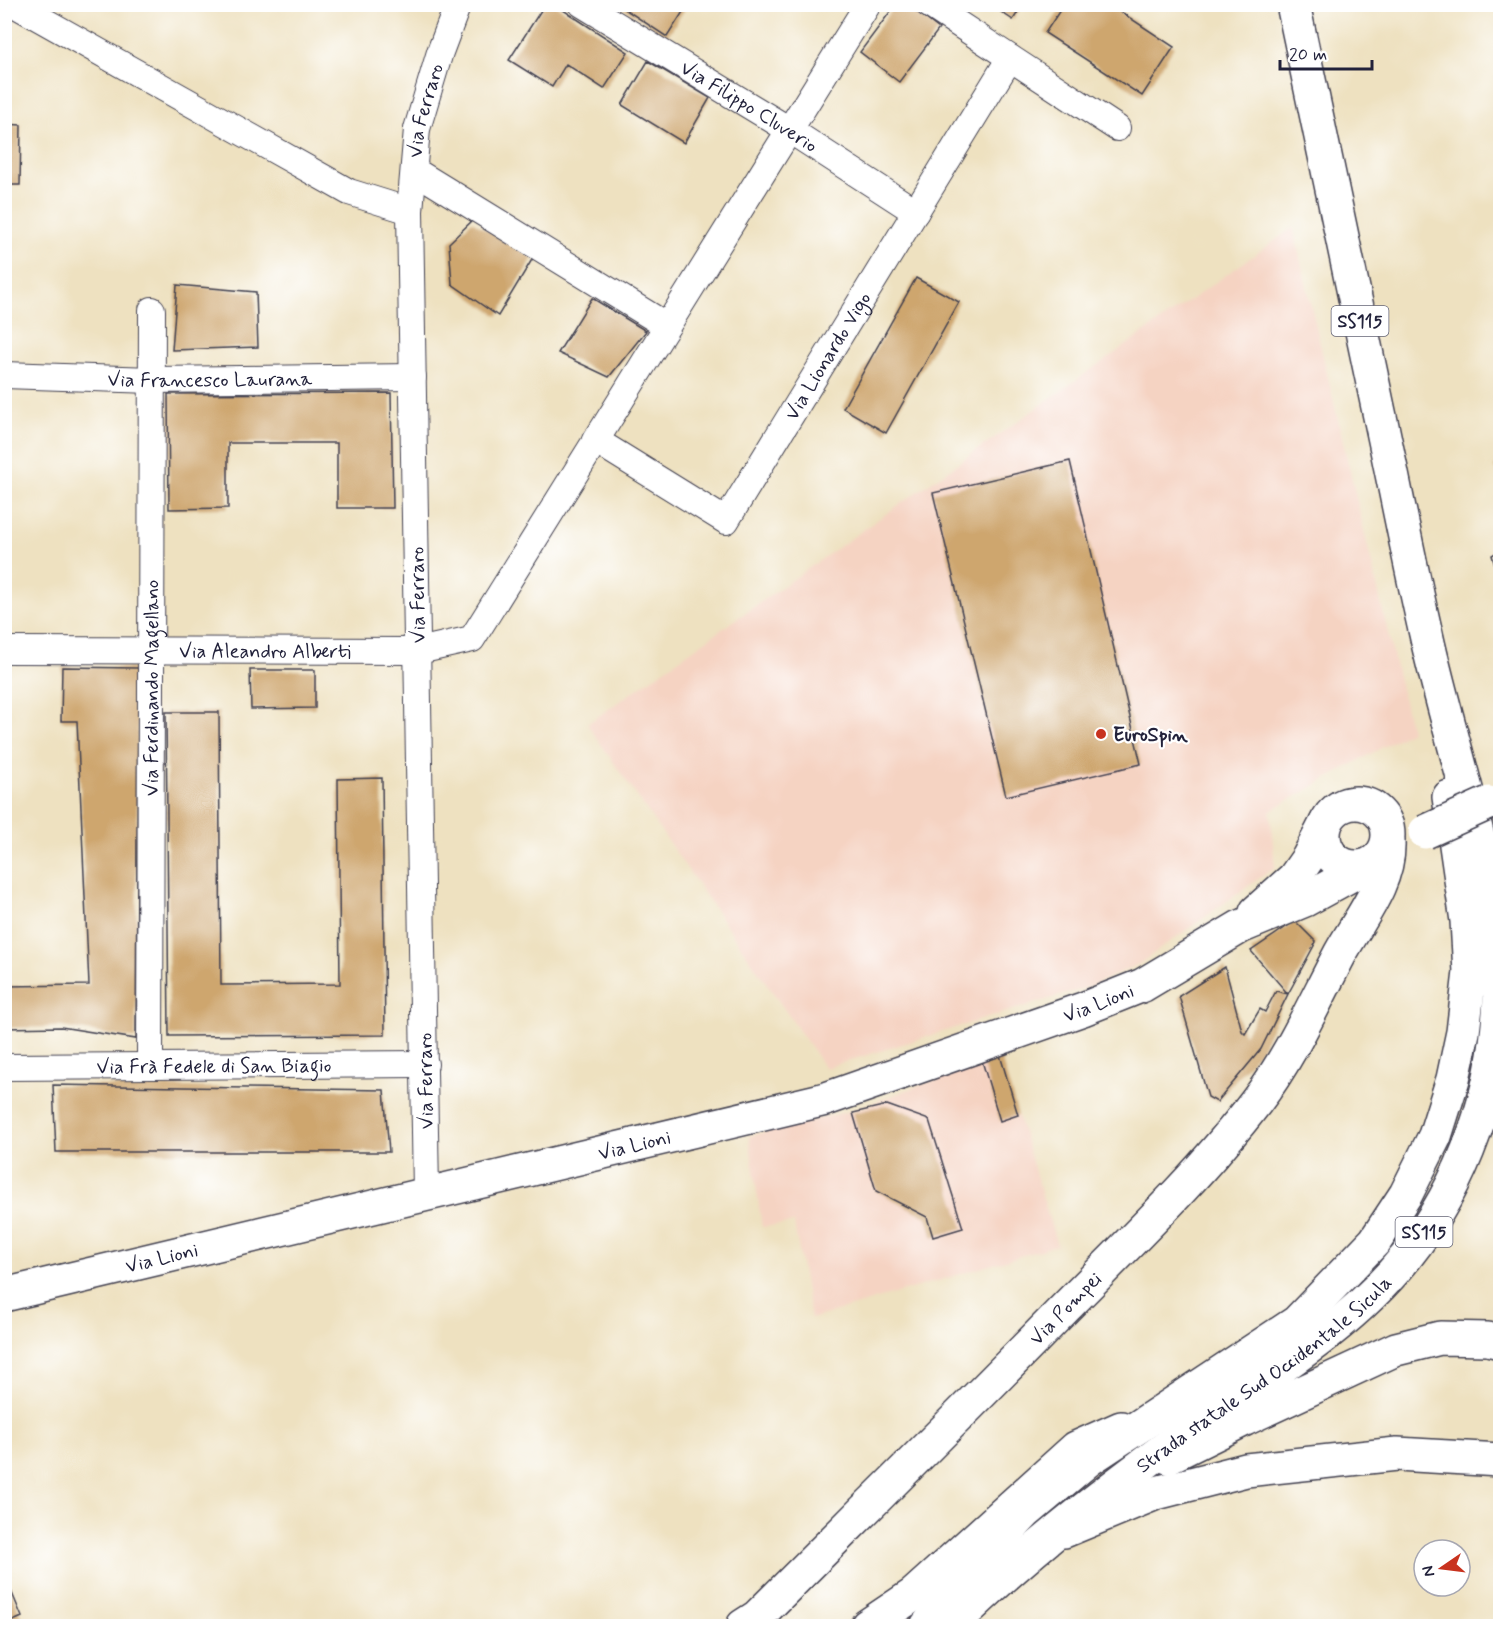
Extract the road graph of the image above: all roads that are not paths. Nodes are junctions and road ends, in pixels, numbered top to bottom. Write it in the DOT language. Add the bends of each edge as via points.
graph roads {
  1 [pos="14,4"];
  2 [pos="458,4"];
  3 [pos="582,4"];
  4 [pos="868,4"];
  5 [pos="928,4"];
  6 [pos="1293,4"];
  7 [pos="1010,58"];
  8 [pos="1117,128"];
  9 [pos="791,131"];
  10 [pos="415,171"];
  11 [pos="410,210"];
  12 [pos="916,212"];
  13 [pos="152,310"];
  14 [pos="667,326"];
  15 [pos="4,375"];
  16 [pos="413,377"];
  17 [pos="152,380"];
  18 [pos="595,440"];
  19 [pos="1427,638"];
  20 [pos="4,651"];
  21 [pos="151,651"];
  22 [pos="418,651"];
  23 [pos="1495,801"];
  24 [pos="1326,823"];
  25 [pos="1425,832"];
  26 [pos="1367,856"];
  27 [pos="1305,900"];
  28 [pos="1240,927"];
  29 [pos="1500,937"];
  30 [pos="1343,943"];
  31 [pos="425,1064"];
  32 [pos="150,1066"];
  33 [pos="4,1067"];
  34 [pos="426,1193"];
  35 [pos="4,1295"];
  36 [pos="1500,1342"];
  37 [pos="1169,1407"];
  38 [pos="1500,1460"];
  39 [pos="1123,1480"];
  40 [pos="1049,1538"];
  41 [pos="757,1623"];
  42 [pos="867,1626"];
  43 [pos="927,1626"];
  44 [pos="951,1626"];
  1 -- 11 [label="street" via="349,192"];
  2 -- 10 [label="street, Via Ferraro" via="417,129"];
  3 -- 9 [label="street, Via Filippo Cluverio"];
  4 -- 9 [label="street"];
  5 -- 7 [label="street"];
  6 -- 19 [label="street, Strada statale Sud Occidentale Sicula / SS115"];
  7 -- 8 [label="street"];
  7 -- 12 [label="street, Via Lionardo Vigo"];
  9 -- 12 [label="street, Via Filippo Cluverio"];
  9 -- 14 [label="street"];
  10 -- 11 [label="street, Via Ferraro"];
  10 -- 14 [label="street"];
  11 -- 16 [label="street, Via Ferraro"];
  12 -- 18 [label="street, Via Lionardo Vigo" via="726,521"];
  13 -- 17 [label="street, Via Ferdinando Magellano"];
  14 -- 18 [label="street"];
  15 -- 17 [label="street, Via Francesco Laurana"];
  16 -- 17 [label="street, Via Francesco Laurana"];
  16 -- 22 [label="street, Via Ferraro"];
  17 -- 21 [label="street, Via Ferdinando Magellano"];
  18 -- 22 [label="street" via="472,639"];
  19 -- 29 [label="street, Strada statale Sud Occidentale Sicula / SS115"];
  19 -- 37 [label="street, Strada statale Sud Occidentale Sicula / SS115" via="1467,921 1470,972 1453,1079 1435,1136 1406,1194 1375,1241 1305,1314"];
  20 -- 21 [label="street, Via Aleandro Alberti"];
  21 -- 22 [label="street, Via Aleandro Alberti"];
  21 -- 32 [label="street, Via Ferdinando Magellano"];
  22 -- 31 [label="street, Via Ferraro"];
  23 -- 25 [label="street, bridge"];
  24 -- 26 [label="street" via="1323,833 1328,852"];
  24 -- 26 [label="street" via="1338,808 1357,802 1378,811"];
  24 -- 28 [label="street" via="1294,878"];
  25 -- 26 [label="street"];
  25 -- 26 [label="street" via="1395,827"];
  26 -- 27 [label="street"];
  26 -- 30 [label="street, Via Pompei"];
  26 -- 30 [label="street" via="1347,901"];
  27 -- 28 [label="street"];
  27 -- 30 [label="street" via="1327,906 1336,916"];
  28 -- 34 [label="street, Via Lioni" via="1143,985 826,1099"];
  29 -- 39 [label="street, Strada statale Sud Occidentale Sicula / SS115" via="1497,1036 1487,1096 1472,1141 1448,1191 1408,1255 1374,1294 1329,1334"];
  30 -- 41 [label="street, Via Pompei" via="1295,1044 1257,1101 1188,1183"];
  31 -- 32 [label="street, Via Frà Fedele di San Biagio"];
  31 -- 34 [label="street, Via Ferraro"];
  32 -- 33 [label="street, Via Frà Fedele di San Biagio"];
  34 -- 35 [label="street, Via Lioni"];
  36 -- 39 [label="street" via="1440,1338 1396,1349"];
  37 -- 42 [label="street" via="1076,1448 914,1595"];
  37 -- 43 [label="street, Strada statale Sud Occidentale Sicula / SS115" via="1088,1460 1026,1512 979,1561"];
  38 -- 40 [label="street" via="1397,1454 1246,1470 1156,1493"];
  39 -- 40 [label="street, Strada statale Sud Occidentale Sicula / SS115"];
  40 -- 44 [label="street, Strada statale Sud Occidentale Sicula / SS115"];
}
